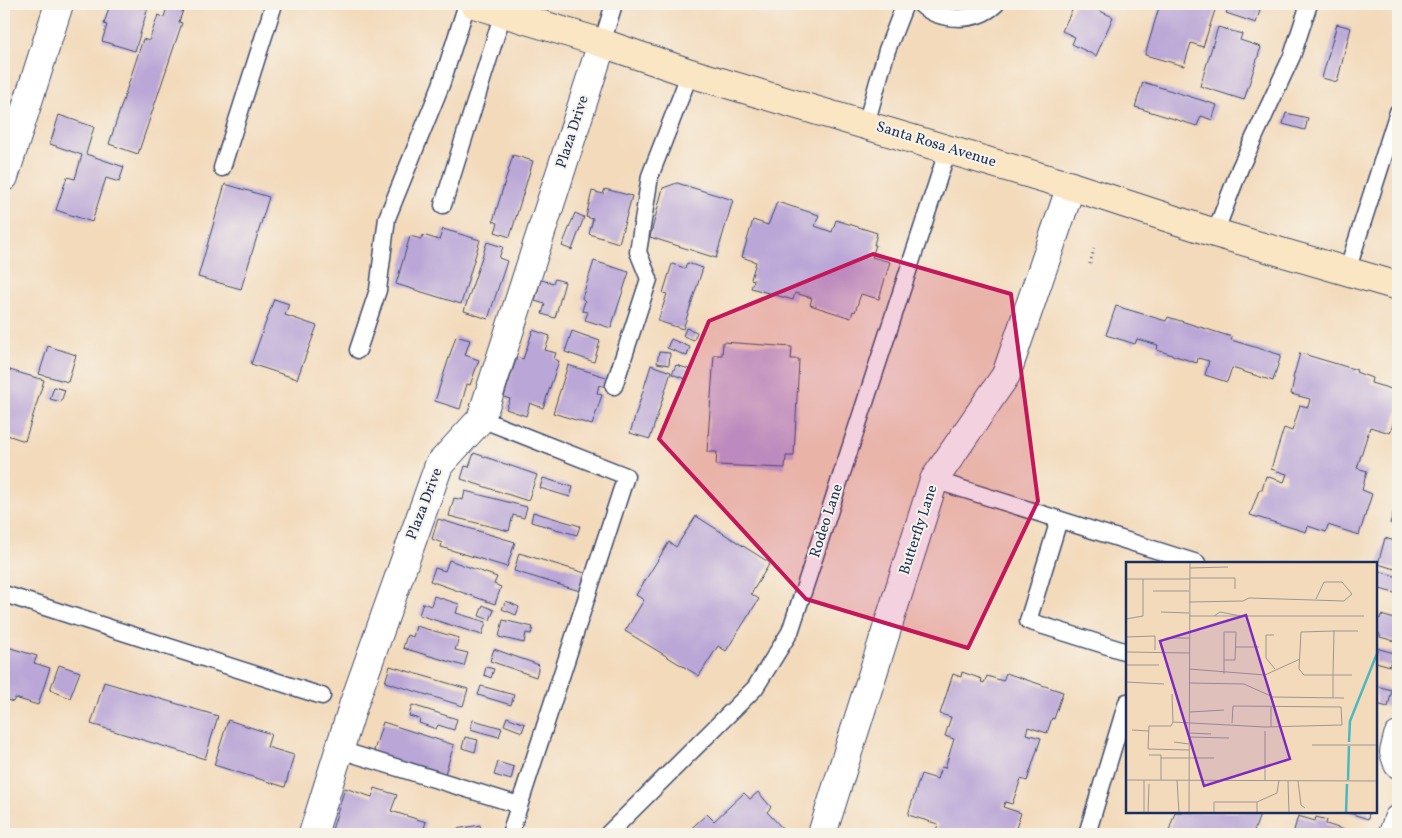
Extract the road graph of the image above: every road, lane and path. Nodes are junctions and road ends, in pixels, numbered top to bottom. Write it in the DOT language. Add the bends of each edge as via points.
graph roads {
  1 [pos="59,4"];
  2 [pos="274,4"];
  3 [pos="467,4"];
  4 [pos="474,4"];
  5 [pos="614,4"];
  6 [pos="905,4"];
  7 [pos="920,4"];
  8 [pos="996,4"];
  9 [pos="1309,4"];
  10 [pos="503,13"];
  11 [pos="602,43"];
  12 [pos="690,73"];
  13 [pos="1398,112"];
  14 [pos="866,124"];
  15 [pos="948,149"];
  16 [pos="222,168"];
  17 [pos="4,177"];
  18 [pos="1071,186"];
  19 [pos="443,205"];
  20 [pos="1215,233"];
  21 [pos="1094,249"];
  22 [pos="1090,264"];
  23 [pos="1347,271"];
  24 [pos="1398,286"];
  25 [pos="358,350"];
  26 [pos="614,386"];
  27 [pos="481,418"];
  28 [pos="934,480"];
  29 [pos="1059,520"];
  30 [pos="1193,562"];
  31 [pos="4,594"];
  32 [pos="1126,652"];
  33 [pos="322,696"];
  34 [pos="1126,705"];
  35 [pos="1398,736"];
  36 [pos="340,750"];
  37 [pos="1398,764"];
  38 [pos="519,805"];
  39 [pos="1398,819"];
  40 [pos="313,834"];
  41 [pos="510,834"];
  42 [pos="608,834"];
  43 [pos="822,834"];
  44 [pos="1087,834"];
  45 [pos="1393,834"];
  1 -- 17 [label="street"];
  2 -- 16 [label="lane"];
  3 -- 25 [label="lane" via="440,85 387,218 378,290"];
  4 -- 10 [label="main road, Santa Rosa Avenue"];
  5 -- 11 [label="lane"];
  6 -- 14 [label="lane" via="887,50"];
  7 -- 8 [label="lane" via="938,15 957,18 975,16"];
  9 -- 20 [label="lane" via="1292,56 1240,168"];
  10 -- 11 [label="main road, Santa Rosa Avenue"];
  10 -- 19 [label="lane"];
  11 -- 12 [label="main road, Santa Rosa Avenue"];
  11 -- 27 [label="street, Plaza Drive"];
  12 -- 14 [label="main road, Santa Rosa Avenue"];
  12 -- 26 [label="lane" via="650,176 638,252 649,279"];
  13 -- 23 [label="lane"];
  14 -- 15 [label="main road, Santa Rosa Avenue"];
  15 -- 18 [label="main road, Santa Rosa Avenue"];
  15 -- 42 [label="lane, Rodeo Lane" via="790,632 755,688"];
  18 -- 20 [label="main road, Santa Rosa Avenue"];
  18 -- 28 [label="street, Butterfly Lane" via="1006,374"];
  20 -- 23 [label="main road, Santa Rosa Avenue"];
  21 -- 22 [label="path"];
  23 -- 24 [label="main road, Santa Rosa Avenue"];
  27 -- 36 [label="street, Plaza Drive" via="439,465"];
  27 -- 38 [label="lane" via="626,476"];
  28 -- 29 [label="lane"];
  28 -- 43 [label="street, Butterfly Lane"];
  29 -- 30 [label="lane"];
  29 -- 32 [label="lane" via="1028,620"];
  31 -- 33 [label="lane"];
  34 -- 44 [label="lane"];
  35 -- 37 [label="street" via="1394,752"];
  36 -- 38 [label="lane"];
  36 -- 40 [label="street, Plaza Drive"];
  38 -- 41 [label="lane"];
  39 -- 45 [label="street"];
}
